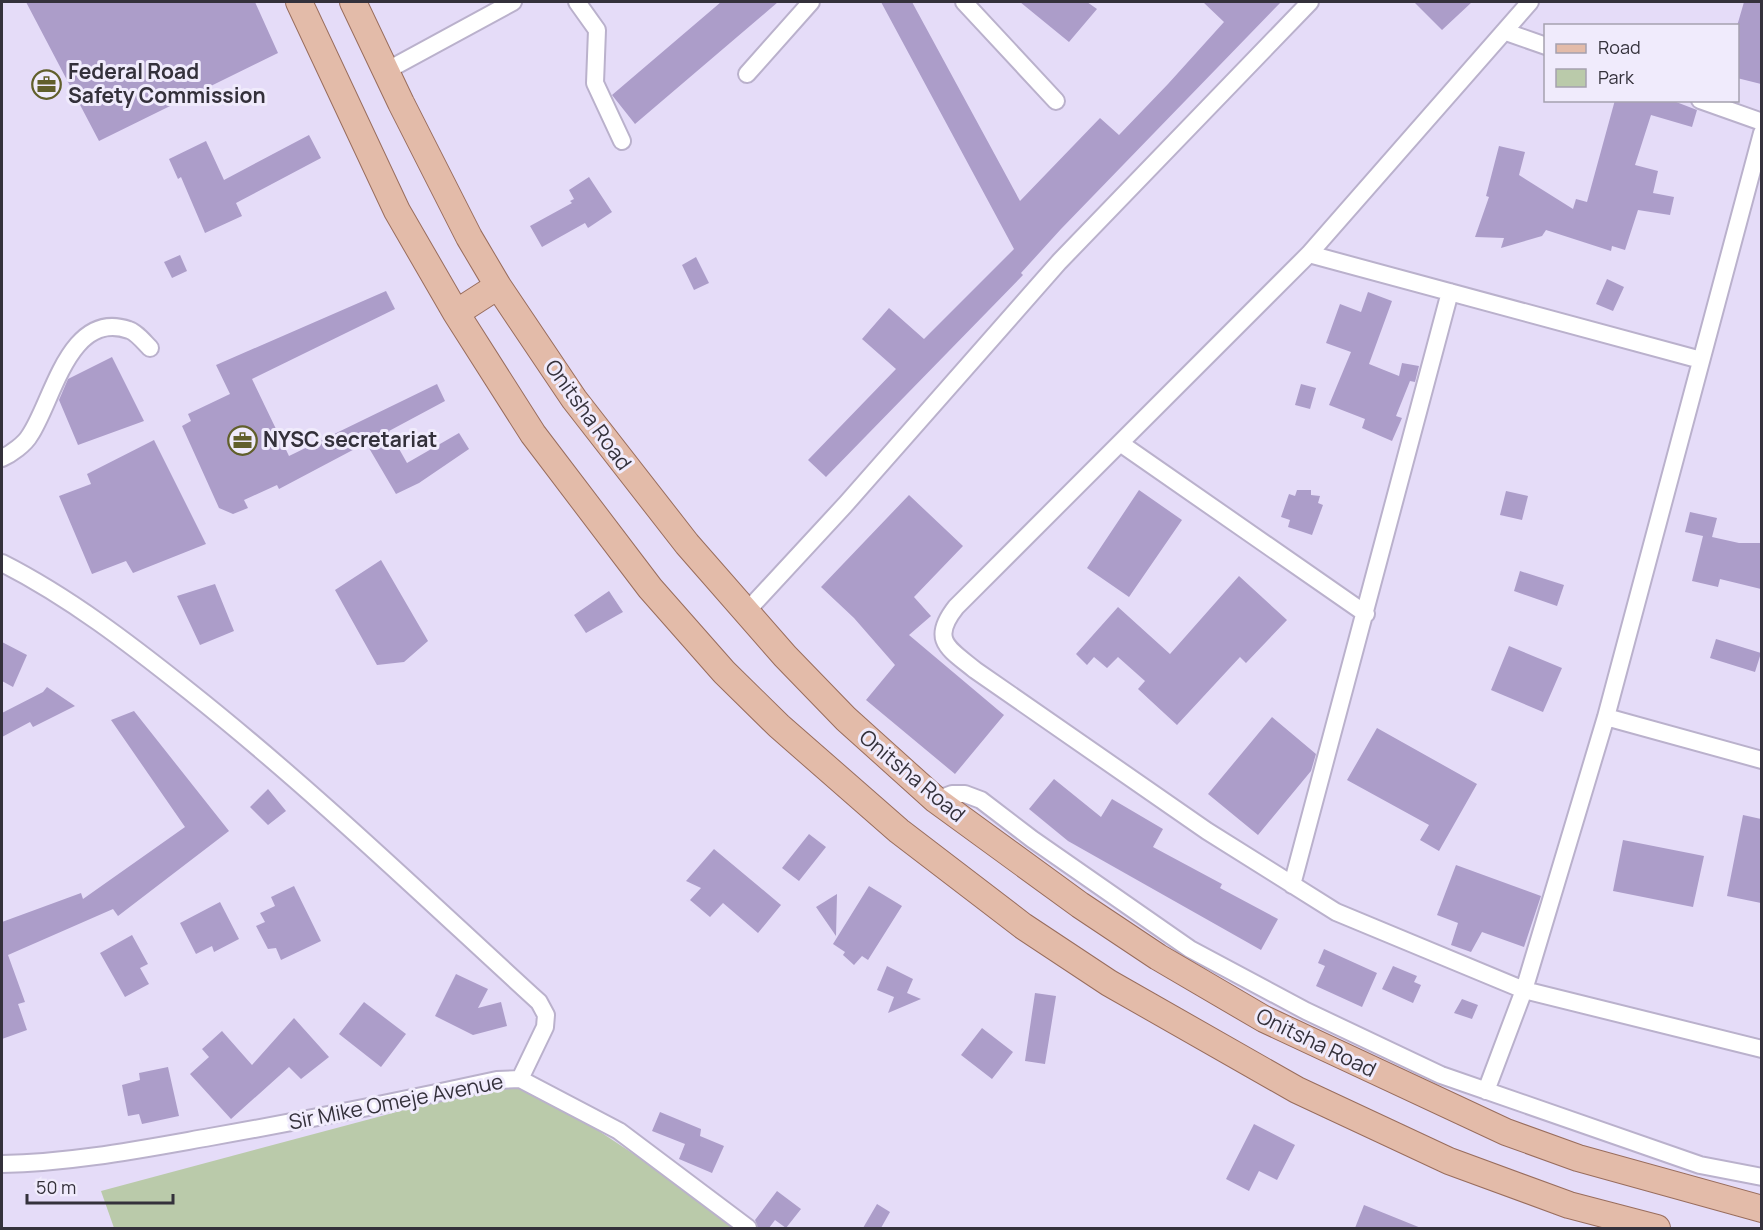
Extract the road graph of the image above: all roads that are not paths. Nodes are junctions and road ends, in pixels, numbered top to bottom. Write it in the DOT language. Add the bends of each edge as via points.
graph roads {
  1 [pos="299,2"];
  2 [pos="353,2"];
  3 [pos="513,2"];
  4 [pos="577,2"];
  5 [pos="811,2"];
  6 [pos="964,2"];
  7 [pos="1310,2"];
  8 [pos="1530,2"];
  9 [pos="1506,32"];
  10 [pos="1544,46"];
  11 [pos="386,72"];
  12 [pos="747,74"];
  13 [pos="1056,101"];
  14 [pos="1706,102"];
  15 [pos="1761,122"];
  16 [pos="1761,133"];
  17 [pos="622,141"];
  18 [pos="1309,254"];
  19 [pos="498,286"];
  20 [pos="1450,292"];
  21 [pos="456,312"];
  22 [pos="150,348"];
  23 [pos="1701,360"];
  24 [pos="1120,443"];
  25 [pos="2,458"];
  26 [pos="2,563"];
  27 [pos="746,612"];
  28 [pos="1366,614"];
  29 [pos="1606,717"];
  30 [pos="1761,760"];
  31 [pos="936,800"];
  32 [pos="1292,885"];
  33 [pos="1524,990"];
  34 [pos="1761,1049"];
  35 [pos="520,1079"];
  36 [pos="1486,1091"];
  37 [pos="2,1164"];
  38 [pos="1761,1177"];
  39 [pos="1761,1209"];
  40 [pos="748,1228"];
  41 [pos="1657,1228"];
  1 -- 21 [label="main road" via="397,211"];
  2 -- 11 [label="main road, Onitsha Road"];
  3 -- 11 [label="street"];
  4 -- 17 [label="street" via="597,30 595,83"];
  5 -- 12 [label="street"];
  6 -- 13 [label="street"];
  7 -- 27 [label="street" via="1059,262 845,506"];
  8 -- 9 [label="street"];
  9 -- 10 [label="street"];
  9 -- 18 [label="street"];
  11 -- 19 [label="main road, Onitsha Road"];
  14 -- 15 [label="street"];
  16 -- 23 [label="street"];
  18 -- 20 [label="street"];
  18 -- 24 [label="street"];
  19 -- 21 [label="main road"];
  19 -- 27 [label="main road, Onitsha Road" via="573,399"];
  20 -- 23 [label="street"];
  20 -- 28 [label="street"];
  21 -- 41 [label="main road" via="533,434 575,491 650,588 724,672 899,831 1004,912 1108,983 1297,1090 1509,1185"];
  22 -- 25 [label="street" via="130,330 110,327 90,334 73,349 62,367 29,437"];
  23 -- 29 [label="street"];
  24 -- 28 [label="street"];
  24 -- 32 [label="street" via="956,607 943,623 943,636 951,651 975,670 1207,831"];
  26 -- 35 [label="street" via="80,610 148,658 237,729 539,1002 546,1015 545,1027"];
  27 -- 31 [label="main road, Onitsha Road" via="846,719"];
  28 -- 32 [label="street"];
  29 -- 30 [label="street"];
  29 -- 33 [label="street"];
  31 -- 36 [label="street" via="952,794 981,800 1190,949 1305,1011 1442,1075"];
  31 -- 39 [label="main road, Onitsha Road" via="1080,905 1263,1019 1506,1132 1578,1158"];
  32 -- 33 [label="street" via="1336,912"];
  33 -- 34 [label="street"];
  33 -- 36 [label="street"];
  35 -- 37 [label="street, Sir Mike Omeje Avenue" via="497,1080 320,1118 155,1147"];
  35 -- 40 [label="street, Sir Mike Omeje Avenue" via="619,1131"];
  36 -- 38 [label="street" via="1700,1165"];
}
